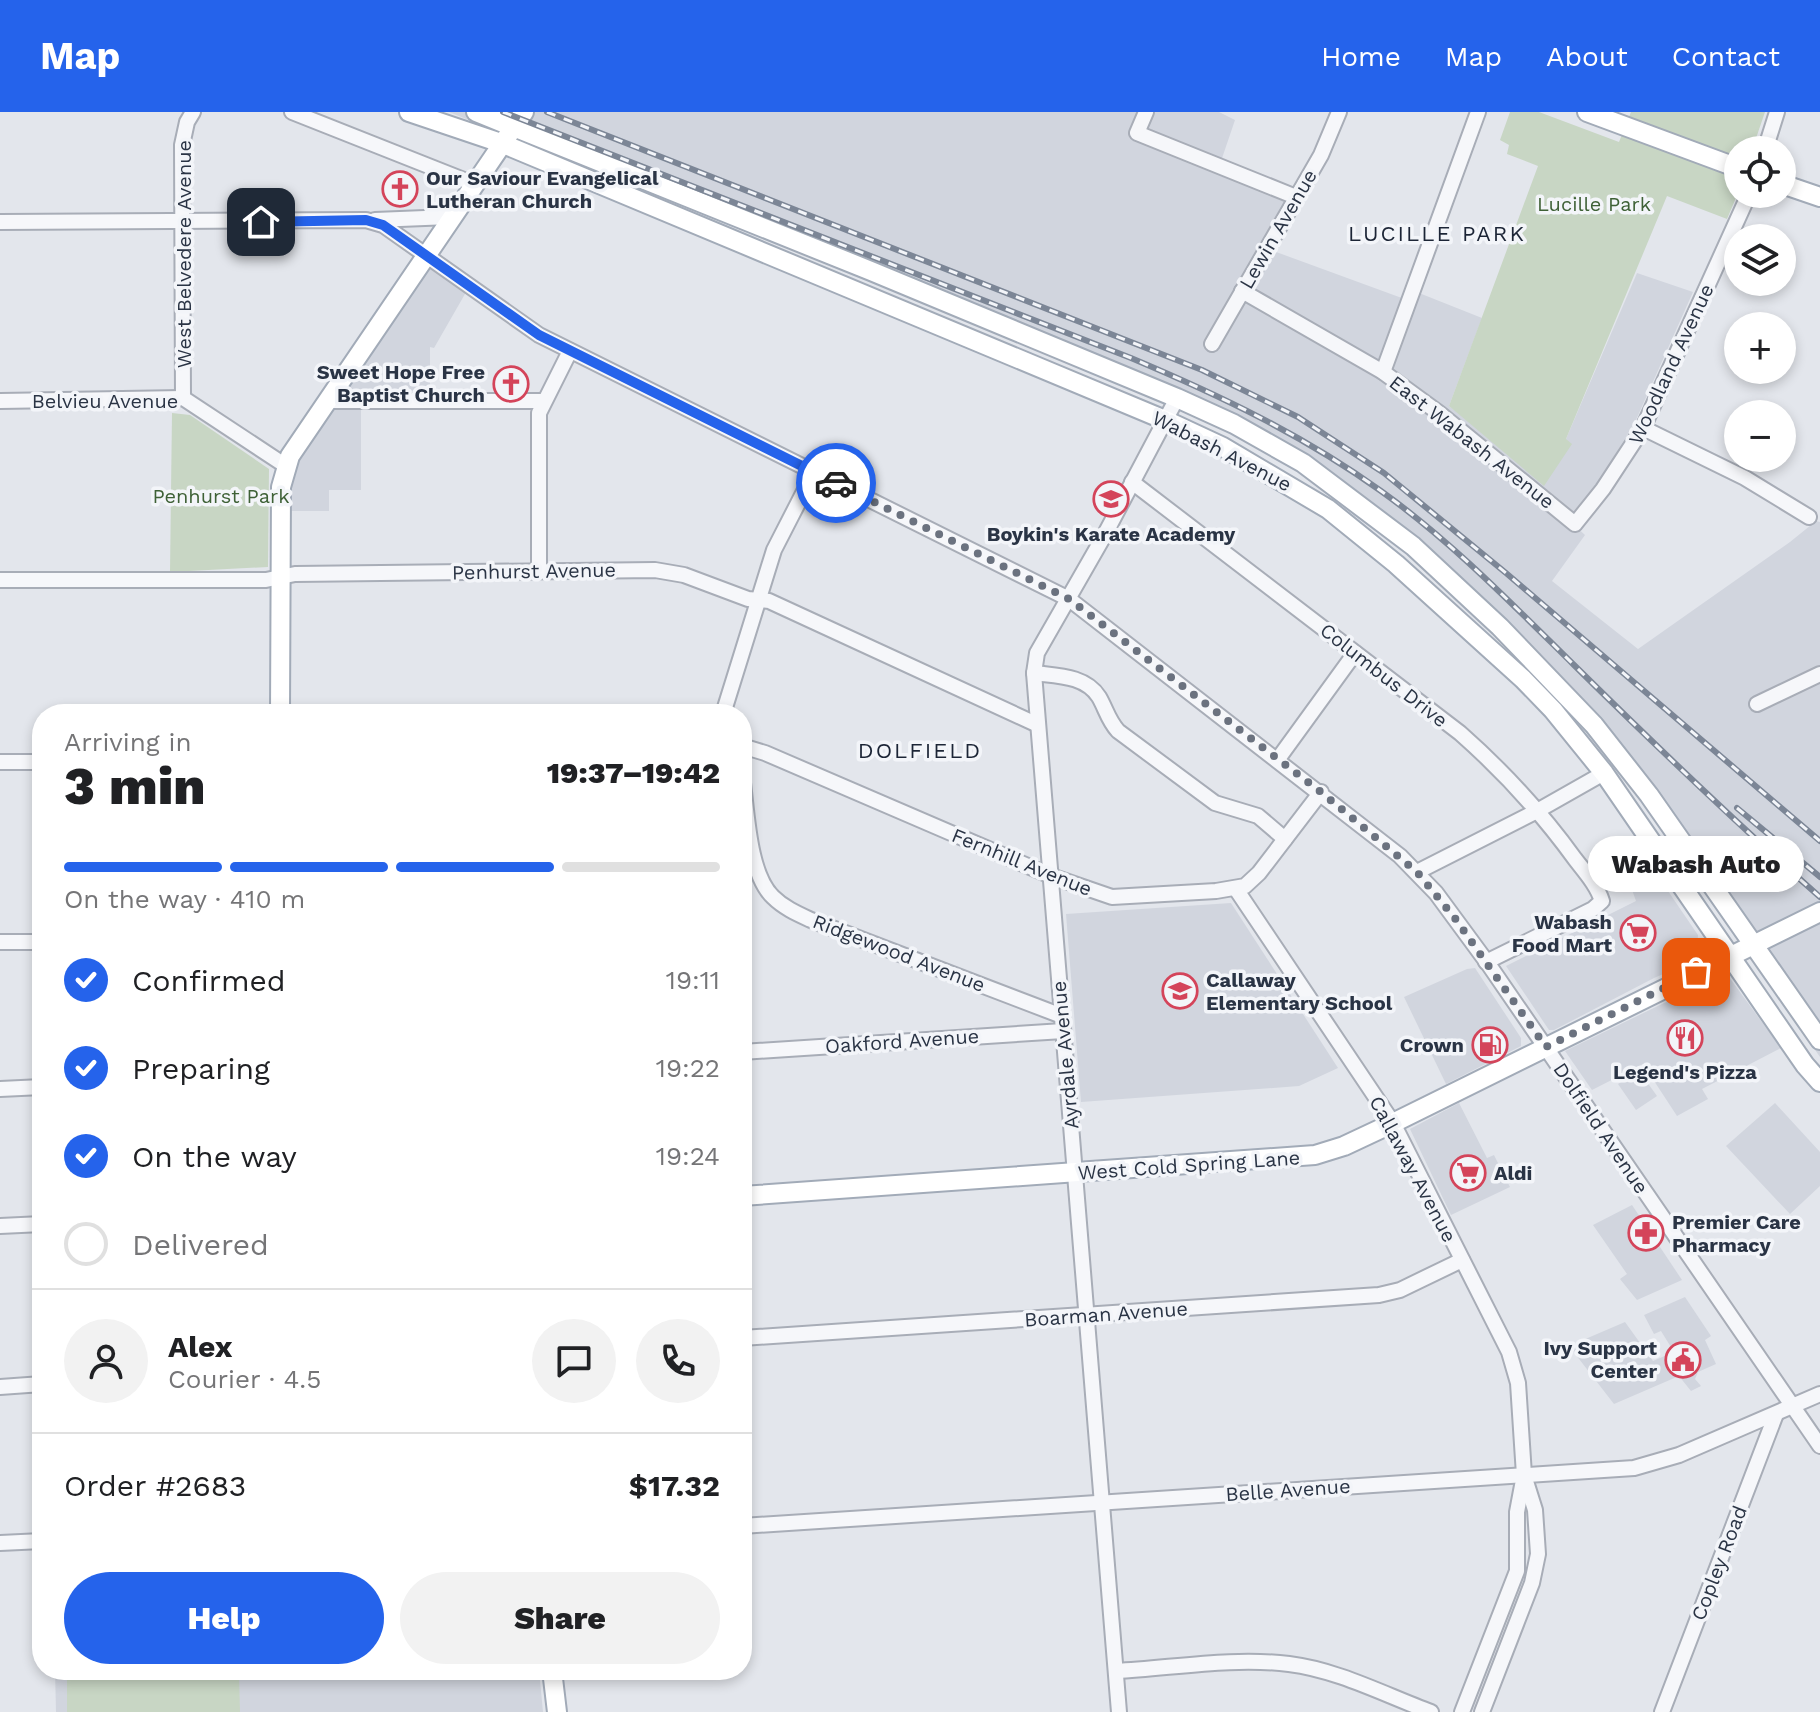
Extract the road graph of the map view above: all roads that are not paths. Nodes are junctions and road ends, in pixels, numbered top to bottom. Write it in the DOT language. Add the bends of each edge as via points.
graph roads {
  1 [pos="193,112"];
  2 [pos="292,112"];
  3 [pos="409,112"];
  4 [pos="476,112"];
  5 [pos="1146,112"];
  6 [pos="1339,112"];
  7 [pos="1478,112"];
  8 [pos="1587,112"];
  9 [pos="1777,112"];
  10 [pos="1621,118"];
  11 [pos="519,119"];
  12 [pos="1769,136"];
  13 [pos="501,143"];
  14 [pos="1724,162"];
  15 [pos="474,184"];
  16 [pos="1796,189"];
  17 [pos="1296,197"];
  18 [pos="1820,197"];
  19 [pos="1743,208"];
  20 [pos="450,217"];
  21 [pos="366,220"];
  22 [pos="0,222"];
  23 [pos="182,222"];
  24 [pos="426,254"];
  25 [pos="871,271"];
  26 [pos="1242,291"];
  27 [pos="861,293"];
  28 [pos="1212,344"];
  29 [pos="570,351"];
  30 [pos="1383,372"];
  31 [pos="183,398"];
  32 [pos="1177,398"];
  33 [pos="0,401"];
  34 [pos="327,401"];
  35 [pos="544,401"];
  36 [pos="1165,420"];
  37 [pos="1643,428"];
  38 [pos="286,466"];
  39 [pos="814,472"];
  40 [pos="1132,482"];
  41 [pos="1809,517"];
  42 [pos="1575,524"];
  43 [pos="539,571"];
  44 [pos="280,577"];
  45 [pos="0,580"];
  46 [pos="1069,599"];
  47 [pos="758,600"];
  48 [pos="1355,653"];
  49 [pos="1034,673"];
  50 [pos="1820,674"];
  51 [pos="280,704"];
  52 [pos="726,704"];
  53 [pos="1757,704"];
  54 [pos="1038,725"];
  55 [pos="752,749"];
  56 [pos="1278,759"];
  57 [pos="0,762"];
  58 [pos="32,762"];
  59 [pos="1604,773"];
  60 [pos="1321,792"];
  61 [pos="1537,811"];
  62 [pos="1285,839"];
  63 [pos="752,840"];
  64 [pos="1417,872"];
  65 [pos="1051,876"];
  66 [pos="1236,889"];
  67 [pos="1820,912"];
  68 [pos="0,942"];
  69 [pos="32,942"];
  70 [pos="1752,944"];
  71 [pos="1731,955"];
  72 [pos="1486,962"];
  73 [pos="1062,1023"];
  74 [pos="1820,1040"];
  75 [pos="1546,1047"];
  76 [pos="752,1051"];
  77 [pos="1820,1082"];
  78 [pos="32,1087"];
  79 [pos="0,1089"];
  80 [pos="1393,1123"];
  81 [pos="1075,1174"];
  82 [pos="752,1195"];
  83 [pos="32,1224"];
  84 [pos="0,1226"];
  85 [pos="1462,1260"];
  86 [pos="1086,1315"];
  87 [pos="752,1337"];
  88 [pos="32,1385"];
  89 [pos="0,1387"];
  90 [pos="1820,1394"];
  91 [pos="1793,1406"];
  92 [pos="1776,1414"];
  93 [pos="1820,1446"];
  94 [pos="1524,1475"];
  95 [pos="1102,1503"];
  96 [pos="752,1525"];
  97 [pos="32,1541"];
  98 [pos="0,1543"];
  99 [pos="1537,1570"];
  100 [pos="1517,1571"];
  101 [pos="1116,1671"];
  102 [pos="553,1680"];
  103 [pos="557,1712"];
  104 [pos="1119,1712"];
  105 [pos="1431,1712"];
  106 [pos="1462,1712"];
  107 [pos="1482,1712"];
  108 [pos="1662,1712"];
  1 -- 23 [label="street, West Belvedere Avenue" via="182,145"];
  2 -- 15 [label="street"];
  3 -- 13 [label="main road, Wabash Avenue"];
  4 -- 11 [label="main road, Wabash Avenue"];
  5 -- 17 [label="street" via="1137,133"];
  6 -- 17 [label="street, Lewin Avenue"];
  7 -- 30 [label="street"];
  8 -- 10 [label="main road"];
  9 -- 12 [label="street"];
  10 -- 14 [label="main road"];
  11 -- 13 [label="main road"];
  11 -- 25 [label="main road, Wabash Avenue"];
  13 -- 15 [label="main road"];
  13 -- 27 [label="main road, Wabash Avenue"];
  15 -- 20 [label="main road"];
  16 -- 18 [label="main road"];
  17 -- 26 [label="street, Lewin Avenue"];
  19 -- 37 [label="street, Woodland Avenue"];
  20 -- 21 [label="street"];
  20 -- 24 [label="main road"];
  21 -- 23 [label="street"];
  21 -- 24 [label="street, Dolfield Avenue" via="383,225"];
  22 -- 23 [label="street"];
  23 -- 31 [label="street, West Belvedere Avenue"];
  24 -- 29 [label="street, Dolfield Avenue" via="523,326"];
  24 -- 34 [label="main road"];
  25 -- 27 [label="main road"];
  25 -- 32 [label="main road, Wabash Avenue"];
  26 -- 28 [label="street, Lewin Avenue"];
  26 -- 30 [label="street, East Wabash Avenue"];
  27 -- 36 [label="main road, Wabash Avenue"];
  29 -- 35 [label="street"];
  29 -- 39 [label="street, Dolfield Avenue"];
  30 -- 42 [label="street, East Wabash Avenue"];
  31 -- 33 [label="street, Belvieu Avenue"];
  31 -- 38 [label="street, Belvieu Avenue"];
  32 -- 36 [label="street"];
  32 -- 70 [label="main road, Wabash Avenue" via="1271,443 1340,488 1413,546 1500,627 1621,758"];
  34 -- 35 [label="street"];
  34 -- 38 [label="main road"];
  35 -- 43 [label="street" via="539,413"];
  36 -- 40 [label="street"];
  36 -- 59 [label="main road, Wabash Avenue" via="1288,483 1361,535 1514,670"];
  37 -- 41 [label="street" via="1745,478"];
  37 -- 42 [label="street, Woodland Avenue"];
  38 -- 44 [label="main road"];
  39 -- 46 [label="street, Dolfield Avenue"];
  39 -- 47 [label="street" via="784,528"];
  40 -- 46 [label="street"];
  40 -- 48 [label="street, Columbus Drive"];
  43 -- 44 [label="street, Penhurst Avenue"];
  43 -- 47 [label="street, Penhurst Avenue" via="668,572"];
  44 -- 45 [label="street, Penhurst Avenue"];
  44 -- 51 [label="main road"];
  46 -- 49 [label="street, Ayrdale Avenue" via="1037,653"];
  46 -- 56 [label="street, Dolfield Avenue"];
  47 -- 52 [label="street"];
  47 -- 54 [label="street, Penhurst Avenue"];
  48 -- 56 [label="street"];
  48 -- 61 [label="street, Columbus Drive" via="1460,733"];
  49 -- 54 [label="street, Ayrdale Avenue"];
  49 -- 62 [label="street" via="1084,684 1118,731 1215,803 1258,816"];
  50 -- 53 [label="street"];
  54 -- 65 [label="street, Ayrdale Avenue"];
  55 -- 65 [label="street, Fernhill Avenue"];
  56 -- 60 [label="street, Dolfield Avenue"];
  57 -- 58 [label="street"];
  59 -- 61 [label="street"];
  59 -- 71 [label="main road, Wabash Avenue"];
  60 -- 62 [label="street"];
  60 -- 64 [label="street, Dolfield Avenue"];
  61 -- 64 [label="street"];
  61 -- 72 [label="street, Columbus Drive" via="1602,901"];
  62 -- 66 [label="street" via="1253,880"];
  63 -- 73 [label="street, Ridgewood Avenue" via="765,887 796,913"];
  64 -- 72 [label="street, Dolfield Avenue"];
  65 -- 66 [label="street, Fernhill Avenue" via="1112,897"];
  65 -- 73 [label="street, Ayrdale Avenue"];
  66 -- 80 [label="street, Callaway Avenue"];
  67 -- 70 [label="main road, West Cold Spring Lane"];
  68 -- 69 [label="street"];
  70 -- 71 [label="main road, West Cold Spring Lane"];
  70 -- 74 [label="main road, Wabash Avenue"];
  71 -- 75 [label="main road, West Cold Spring Lane"];
  71 -- 77 [label="main road, Wabash Avenue"];
  72 -- 75 [label="street, Dolfield Avenue"];
  73 -- 76 [label="street, Oakford Avenue"];
  73 -- 81 [label="street, Ayrdale Avenue"];
  75 -- 80 [label="main road, West Cold Spring Lane"];
  75 -- 91 [label="street, Dolfield Avenue"];
  78 -- 79 [label="street"];
  80 -- 81 [label="main road, West Cold Spring Lane" via="1344,1146 1295,1159"];
  80 -- 85 [label="street, Callaway Avenue"];
  81 -- 82 [label="main road, West Cold Spring Lane"];
  81 -- 86 [label="street, Ayrdale Avenue"];
  83 -- 84 [label="street"];
  85 -- 86 [label="street, Boarman Avenue" via="1390,1294"];
  85 -- 94 [label="street, Callaway Avenue" via="1513,1366"];
  86 -- 87 [label="street, Boarman Avenue"];
  86 -- 95 [label="street, Ayrdale Avenue"];
  88 -- 89 [label="street"];
  90 -- 91 [label="street, Belle Avenue"];
  91 -- 92 [label="street, Belle Avenue"];
  91 -- 93 [label="street, Dolfield Avenue"];
  92 -- 94 [label="street, Belle Avenue" via="1649,1466"];
  92 -- 108 [label="street, Copley Road"];
  94 -- 95 [label="street, Belle Avenue"];
  94 -- 99 [label="street, Callaway Avenue" via="1535,1510"];
  94 -- 100 [label="street, Callaway Avenue" via="1517,1512"];
  95 -- 96 [label="street, Belle Avenue"];
  95 -- 101 [label="street, Ayrdale Avenue"];
  97 -- 98 [label="street"];
  99 -- 100 [label="street"];
  99 -- 107 [label="street, Callaway Avenue"];
  100 -- 106 [label="street, Callaway Avenue"];
  101 -- 104 [label="street, Ayrdale Avenue"];
  101 -- 105 [label="street" via="1291,1664"];
  102 -- 103 [label="main road"];
}
